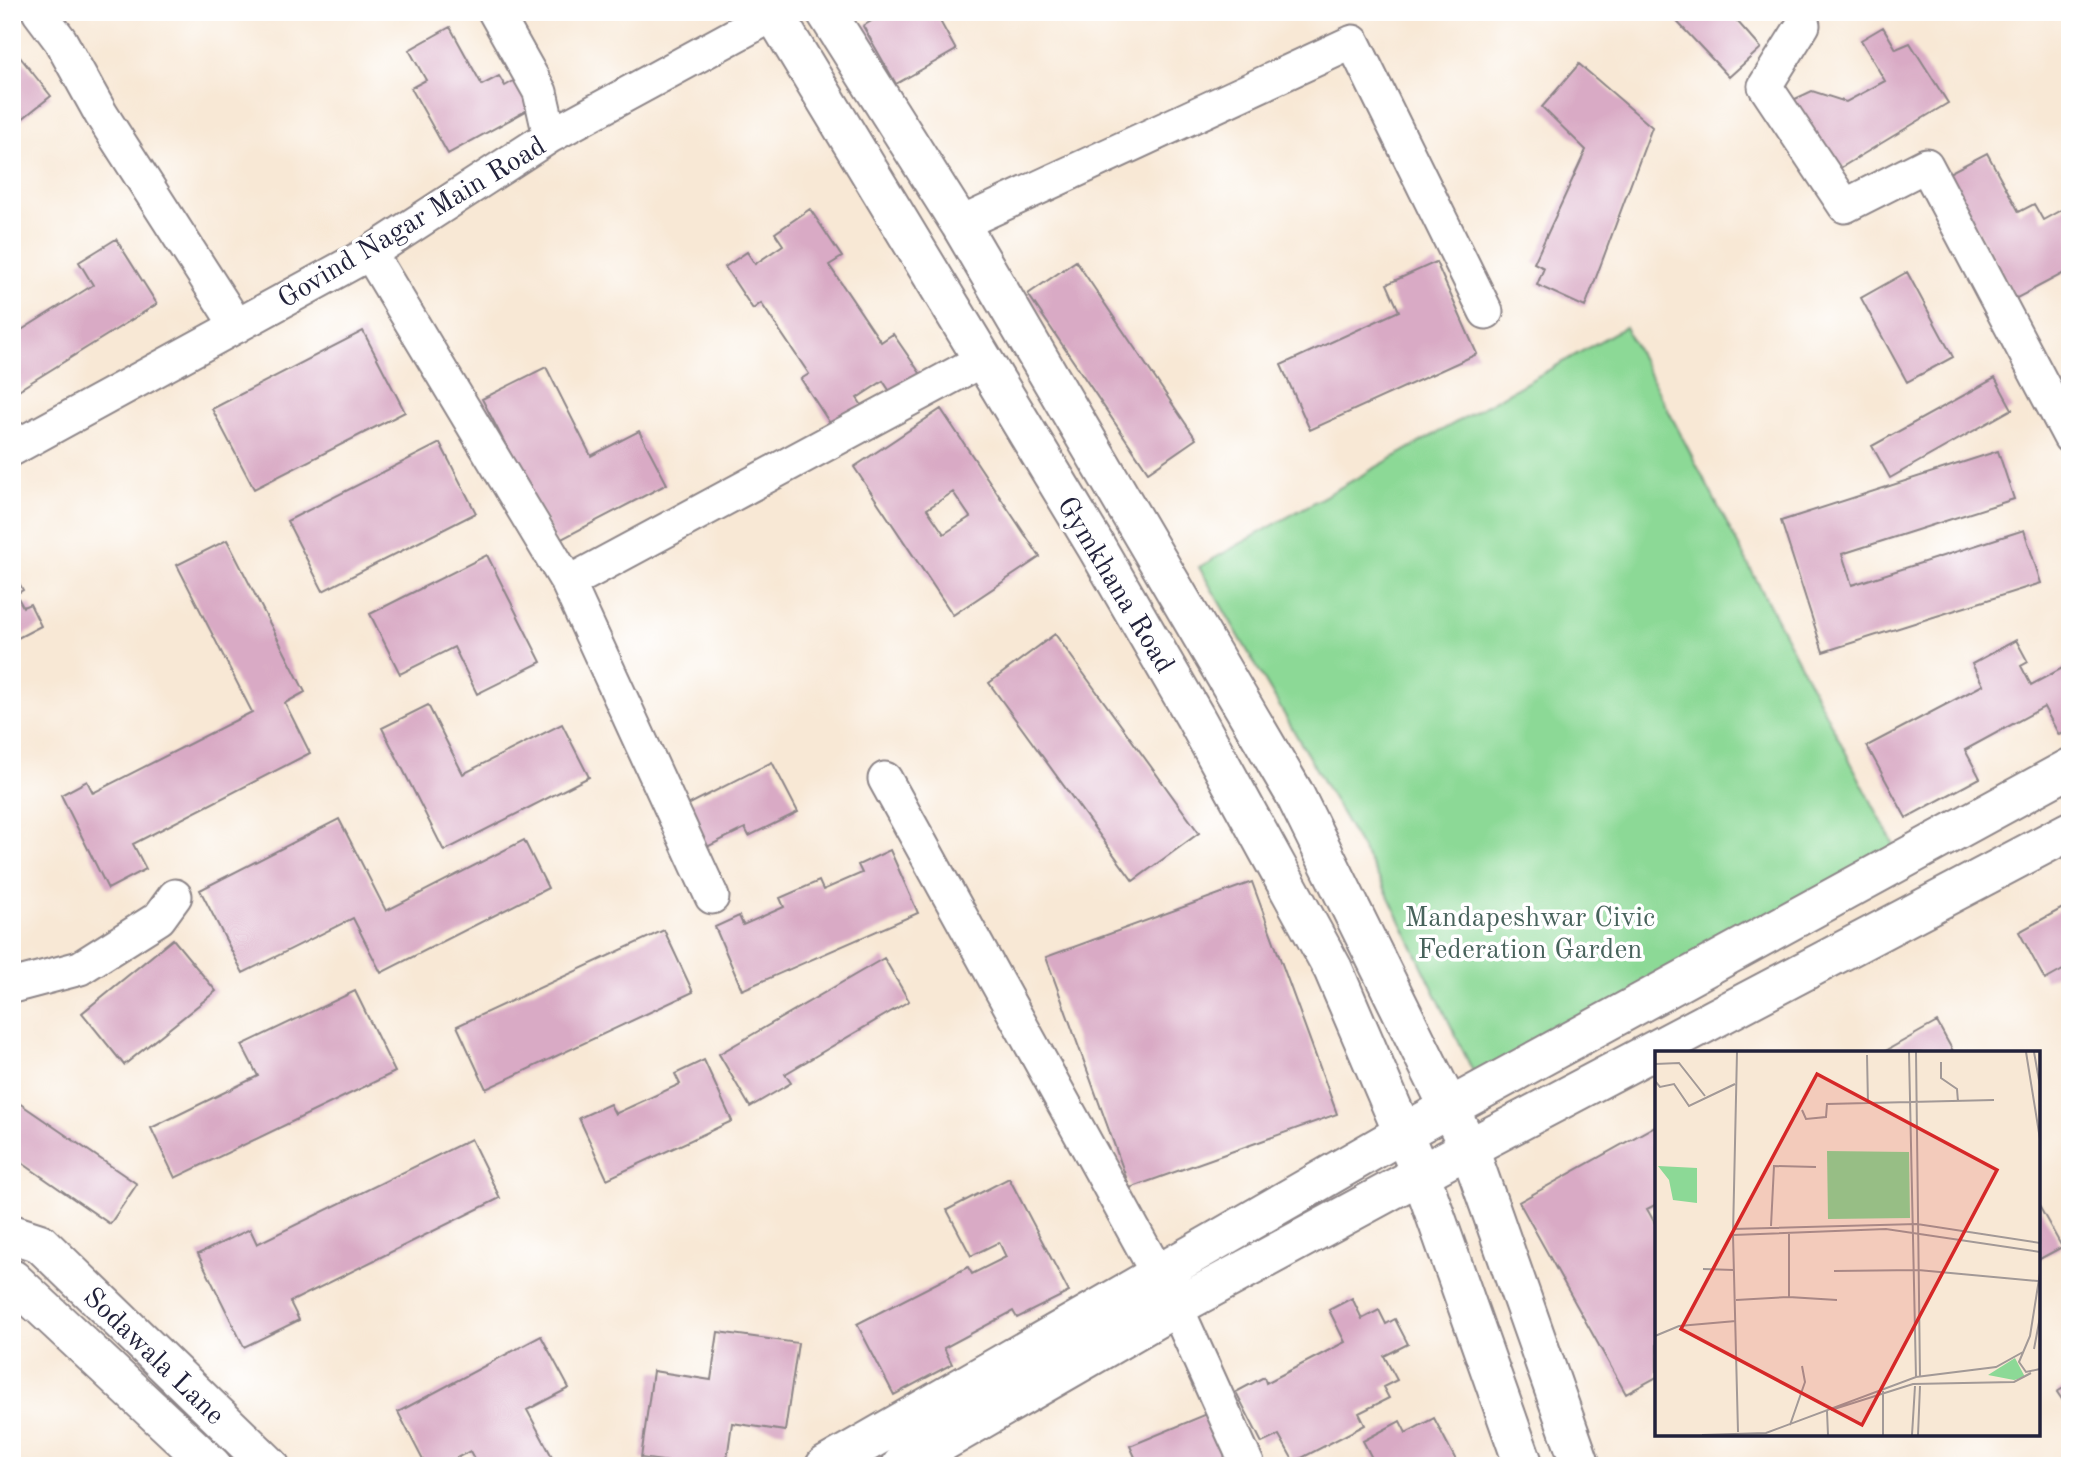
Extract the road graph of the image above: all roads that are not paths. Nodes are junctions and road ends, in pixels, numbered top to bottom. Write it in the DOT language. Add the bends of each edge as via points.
graph roads {
  1 [pos="39,12"];
  2 [pos="495,12"];
  3 [pos="826,12"];
  4 [pos="776,13"];
  5 [pos="1803,25"];
  6 [pos="550,136"];
  7 [pos="960,224"];
  8 [pos="370,253"];
  9 [pos="1486,312"];
  10 [pos="236,326"];
  11 [pos="982,360"];
  12 [pos="2069,432"];
  13 [pos="12,449"];
  14 [pos="568,583"];
  15 [pos="2070,768"];
  16 [pos="885,779"];
  17 [pos="2070,831"];
  18 [pos="175,896"];
  19 [pos="712,897"];
  20 [pos="12,986"];
  21 [pos="1449,1108"];
  22 [pos="1403,1133"];
  23 [pos="1468,1148"];
  24 [pos="1421,1175"];
  25 [pos="26,1239"];
  26 [pos="12,1271"];
  27 [pos="1158,1274"];
  28 [pos="12,1279"];
  29 [pos="1176,1307"];
  30 [pos="212,1466"];
  31 [pos="270,1466"];
  32 [pos="825,1466"];
  33 [pos="901,1466"];
  34 [pos="1248,1466"];
  35 [pos="1524,1466"];
  36 [pos="1581,1466"];
  1 -- 10 [label="street"];
  2 -- 6 [label="street" via="540,92"];
  3 -- 7 [label="street, Gymkhana Road"];
  4 -- 6 [label="street, Govind Nagar Main Road"];
  4 -- 11 [label="street, Gymkhana Road"];
  5 -- 12 [label="street" via="1765,86 1845,205 1926,164"];
  6 -- 8 [label="street, Govind Nagar Main Road"];
  7 -- 9 [label="street" via="1353,42"];
  7 -- 21 [label="street, Gymkhana Road" via="1294,793"];
  8 -- 10 [label="street, Govind Nagar Main Road"];
  8 -- 14 [label="street"];
  10 -- 13 [label="street, Govind Nagar Main Road"];
  11 -- 14 [label="street"];
  11 -- 22 [label="street, Gymkhana Road" via="1195,717 1333,969"];
  14 -- 19 [label="street"];
  15 -- 21 [label="street"];
  16 -- 27 [label="street"];
  17 -- 23 [label="street"];
  18 -- 20 [label="street" via="159,918 80,968"];
  21 -- 22 [label="street"];
  21 -- 23 [label="street, Gymkhana Road"];
  22 -- 24 [label="street, Gymkhana Road"];
  22 -- 27 [label="street"];
  23 -- 24 [label="street"];
  23 -- 36 [label="street, Gymkhana Road"];
  24 -- 29 [label="street"];
  24 -- 35 [label="street, Gymkhana Road"];
  25 -- 26 [label="street, Sodawala Lane"];
  25 -- 31 [label="street, Sodawala Lane"];
  27 -- 29 [label="street"];
  27 -- 32 [label="street"];
  28 -- 30 [label="street, Sodawala Lane"];
  29 -- 33 [label="street"];
  29 -- 34 [label="street"];
}
